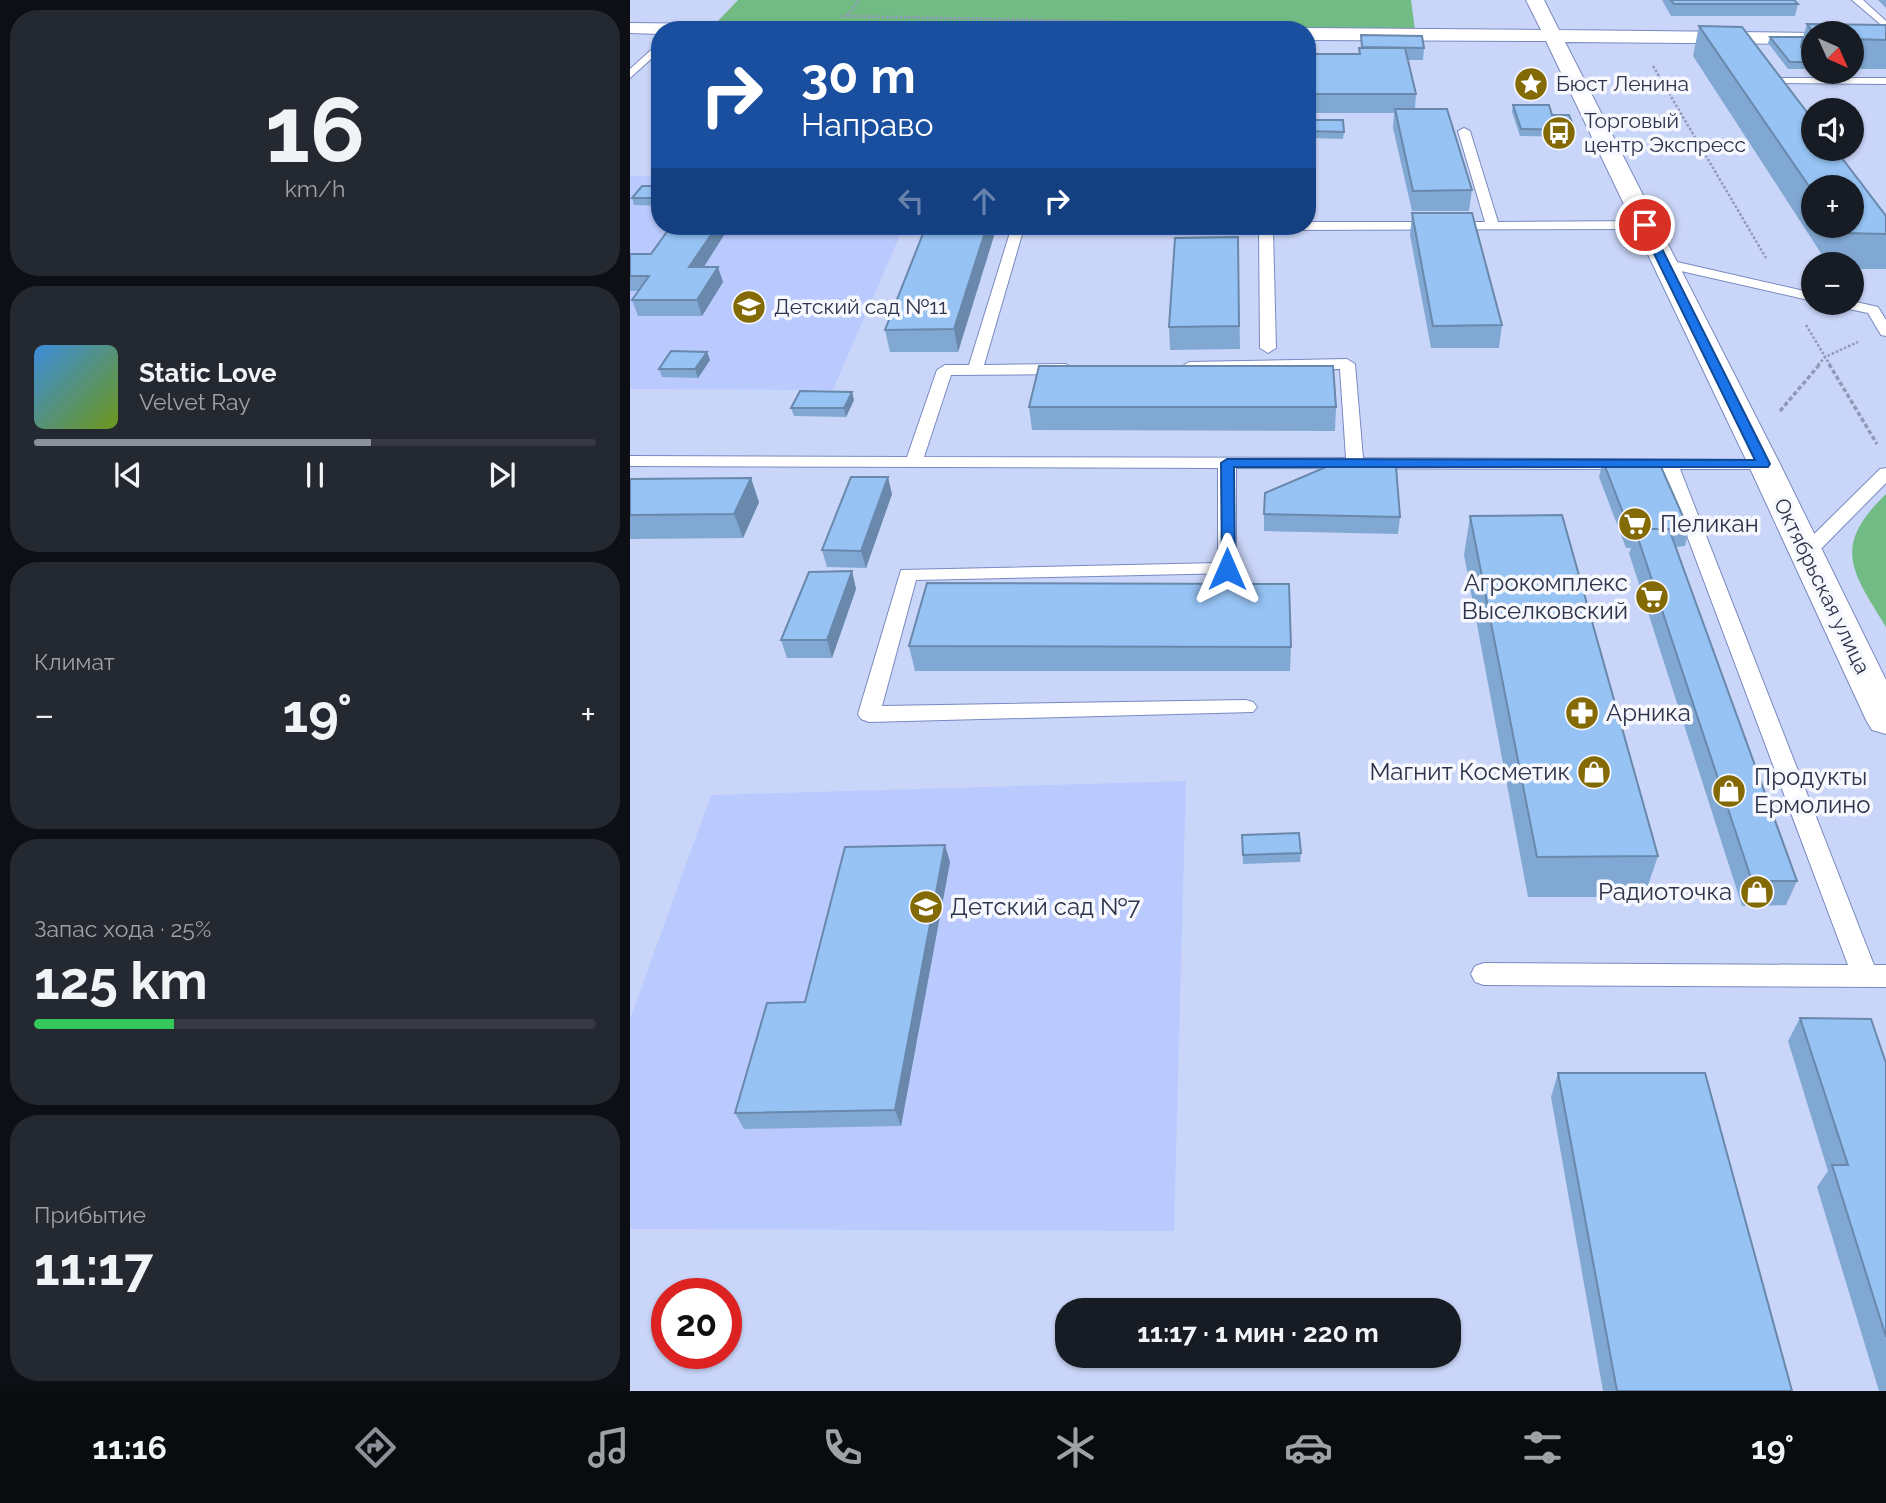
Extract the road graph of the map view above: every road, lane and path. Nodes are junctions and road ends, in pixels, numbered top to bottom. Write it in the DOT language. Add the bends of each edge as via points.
graph roads {
  1 [pos="859,0"];
  2 [pos="1535,0"];
  3 [pos="1857,0"];
  4 [pos="834,15"];
  5 [pos="847,16"];
  6 [pos="1092,21"];
  7 [pos="630,28"];
  8 [pos="651,28"];
  9 [pos="1316,34"];
  10 [pos="1882,34"];
  11 [pos="1552,37"];
  12 [pos="1801,39"];
  13 [pos="651,54"];
  14 [pos="1648,59"];
  15 [pos="630,75"];
  16 [pos="1886,81"];
  17 [pos="1781,91"];
  18 [pos="1464,131"];
  19 [pos="1493,225"];
  20 [pos="1645,225"];
  21 [pos="1316,226"];
  22 [pos="1016,235"];
  23 [pos="1266,235"];
  24 [pos="1664,263"];
  25 [pos="1785,290"];
  26 [pos="1801,294"];
  27 [pos="1880,310"];
  28 [pos="1885,331"];
  29 [pos="1268,348"];
  30 [pos="1825,357"];
  31 [pos="1168,367"];
  32 [pos="1085,368"];
  33 [pos="975,370"];
  34 [pos="1742,421"];
  35 [pos="1879,449"];
  36 [pos="630,461"];
  37 [pos="914,462"];
  38 [pos="1227,463"];
  39 [pos="1355,463"];
  40 [pos="1669,464"];
  41 [pos="1764,464"];
  42 [pos="1886,473"];
  43 [pos="1806,553"];
  44 [pos="1246,707"];
  45 [pos="1886,720"];
  46 [pos="1484,974"];
  47 [pos="1875,976"];
  1 -- 5 [label="path"];
  2 -- 11 [label="main road, Октябрьская улица"];
  3 -- 10 [label="lane"];
  4 -- 5 [label="path"];
  5 -- 6 [label="path"];
  7 -- 8 [label="main road"];
  9 -- 11 [label="main road"];
  11 -- 12 [label="main road" via="1741,43"];
  11 -- 20 [label="main road, Октябрьская улица"];
  13 -- 15 [label="lane"];
  14 -- 25 [label="path"];
  16 -- 17 [label="lane" via="1770,77"];
  18 -- 19 [label="lane"];
  19 -- 20 [label="lane"];
  19 -- 21 [label="lane"];
  20 -- 24 [label="main road, Октябрьская улица"];
  22 -- 33 [label="lane"];
  23 -- 29 [label="lane"];
  24 -- 25 [label="lane"];
  24 -- 34 [label="main road, Октябрьская улица"];
  25 -- 26 [label="lane"];
  25 -- 30 [label="path"];
  27 -- 28 [label="lane"];
  28 -- 30 [label="path"];
  30 -- 34 [label="path" via="1773,420"];
  30 -- 35 [label="path"];
  31 -- 39 [label="lane" via="1347,364"];
  32 -- 33 [label="lane"];
  33 -- 37 [label="lane" via="945,370"];
  34 -- 41 [label="main road, Октябрьская улица"];
  36 -- 37 [label="lane"];
  37 -- 38 [label="lane"];
  38 -- 39 [label="lane"];
  38 -- 44 [label="lane" via="1227,569 908,574 869,714"];
  39 -- 40 [label="lane"];
  40 -- 41 [label="lane"];
  40 -- 47 [label="lane"];
  41 -- 43 [label="main road, Октябрьская улица"];
  42 -- 43 [label="lane"];
  43 -- 45 [label="main road, Октябрьская улица"];
  46 -- 47 [label="lane"];
}
